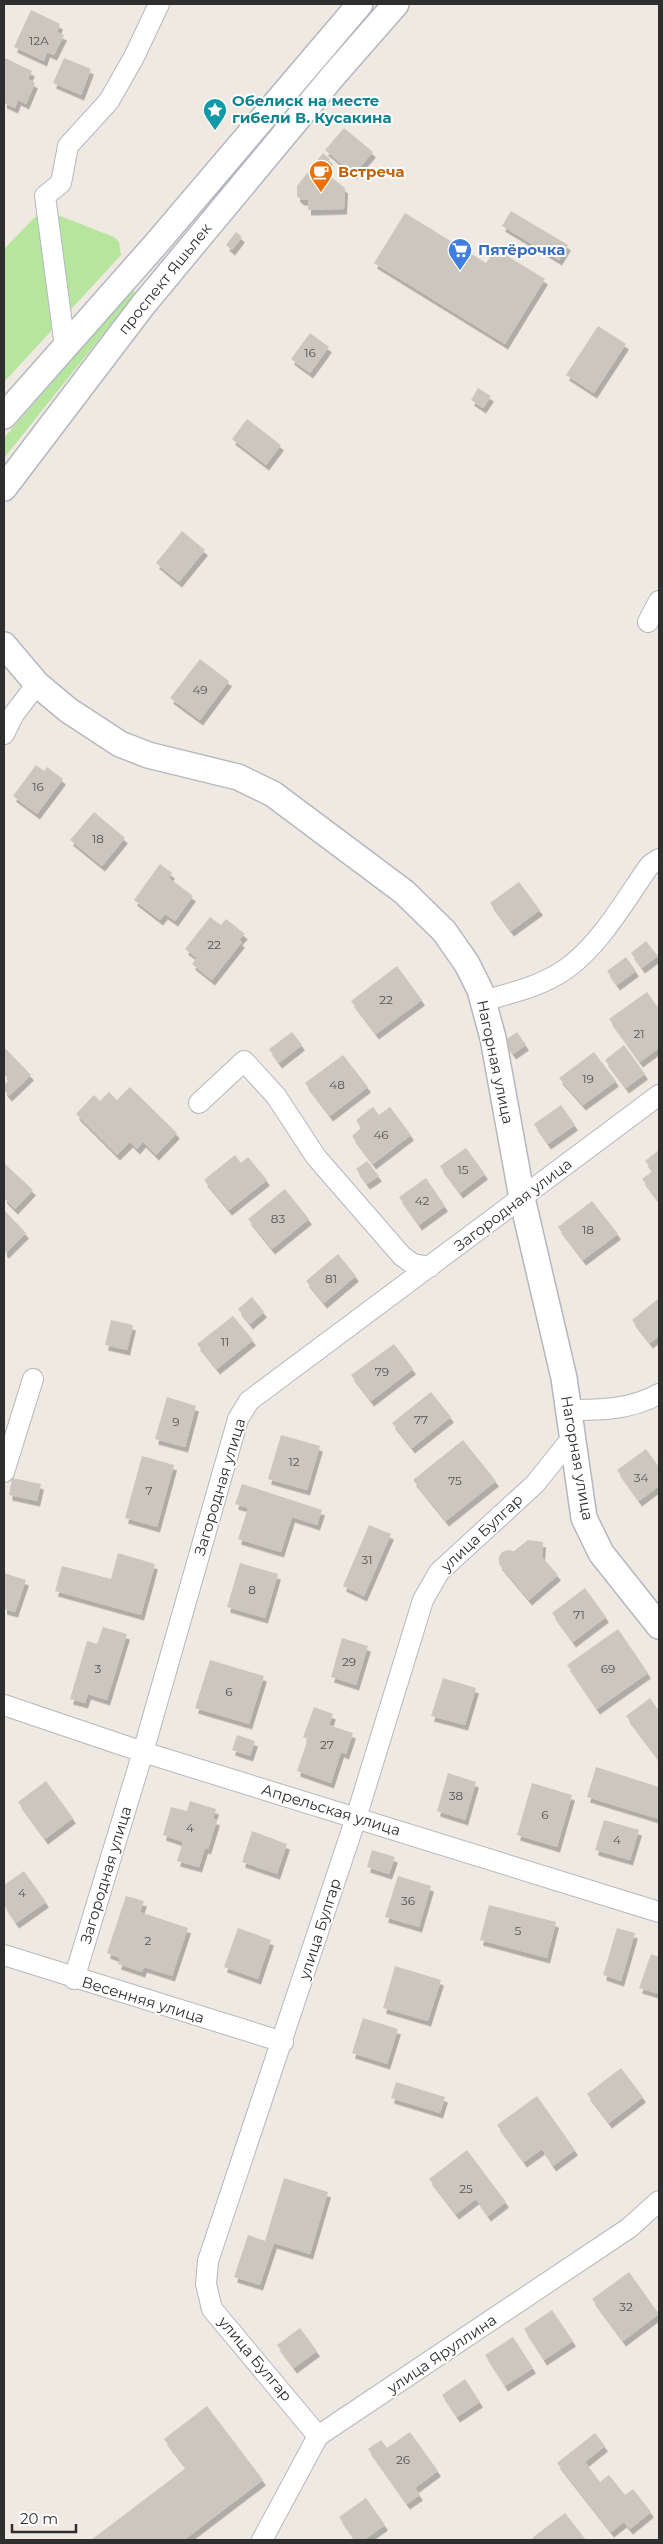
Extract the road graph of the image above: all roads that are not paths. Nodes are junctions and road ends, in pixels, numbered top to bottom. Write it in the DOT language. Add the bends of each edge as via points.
graph roads {
  1 [pos="159,4"];
  2 [pos="360,4"];
  3 [pos="396,4"];
  4 [pos="65,347"];
  5 [pos="4,416"];
  6 [pos="4,488"];
  7 [pos="659,601"];
  8 [pos="648,622"];
  9 [pos="4,645"];
  10 [pos="4,668"];
  11 [pos="37,684"];
  12 [pos="4,734"];
  13 [pos="659,860"];
  14 [pos="483,1001"];
  15 [pos="659,1095"];
  16 [pos="199,1103"];
  17 [pos="522,1198"];
  18 [pos="430,1267"];
  19 [pos="33,1379"];
  20 [pos="659,1394"];
  21 [pos="568,1410"];
  22 [pos="571,1439"];
  23 [pos="4,1472"];
  24 [pos="659,1626"];
  25 [pos="4,1705"];
  26 [pos="143,1752"];
  27 [pos="356,1818"];
  28 [pos="659,1912"];
  29 [pos="4,1955"];
  30 [pos="74,1979"];
  31 [pos="283,2042"];
  32 [pos="659,2201"];
  33 [pos="318,2436"];
  34 [pos="262,2540"];
  1 -- 4 [label="street" via="109,101 68,146 61,183 45,196"];
  2 -- 4 [label="street, проспект Яшьлек"];
  3 -- 6 [label="street, проспект Яшьлек" via="143,305"];
  4 -- 5 [label="street, проспект Яшьлек"];
  7 -- 8 [label="street"];
  9 -- 11 [label="street"];
  10 -- 11 [label="street"];
  11 -- 12 [label="street" via="14,714"];
  11 -- 14 [label="street, Нагорная улица" via="68,710 120,744 148,755 238,777 273,794 424,910 444,931 467,964"];
  13 -- 14 [label="street" via="650,865 600,934 570,966 526,988"];
  14 -- 17 [label="street, Нагорная улица" via="493,1038"];
  15 -- 17 [label="street, Загородная улица"];
  16 -- 18 [label="street" via="244,1061 276,1096 316,1157 402,1256 413,1264"];
  17 -- 18 [label="street, Загородная улица"];
  17 -- 21 [label="street, Нагорная улица" via="564,1378"];
  18 -- 26 [label="street, Загородная улица" via="249,1401 238,1419"];
  19 -- 23 [label="street"];
  20 -- 21 [label="street" via="614,1409"];
  21 -- 22 [label="street, Нагорная улица"];
  22 -- 24 [label="street, Нагорная улица" via="584,1518 601,1553"];
  22 -- 27 [label="street, улица Булгар" via="535,1484 439,1572 423,1600"];
  25 -- 26 [label="street, Апрельская улица"];
  26 -- 27 [label="street, Апрельская улица"];
  26 -- 30 [label="street, Загородная улица"];
  27 -- 28 [label="street, Апрельская улица"];
  27 -- 31 [label="street, улица Булгар"];
  29 -- 30 [label="street, Весенняя улица"];
  30 -- 31 [label="street, Весенняя улица"];
  31 -- 33 [label="street, улица Булгар" via="208,2261 206,2284 212,2308"];
  32 -- 33 [label="street, улица Яруллина" via="629,2228"];
  33 -- 34 [label="street, улица Яруллина"];
}
